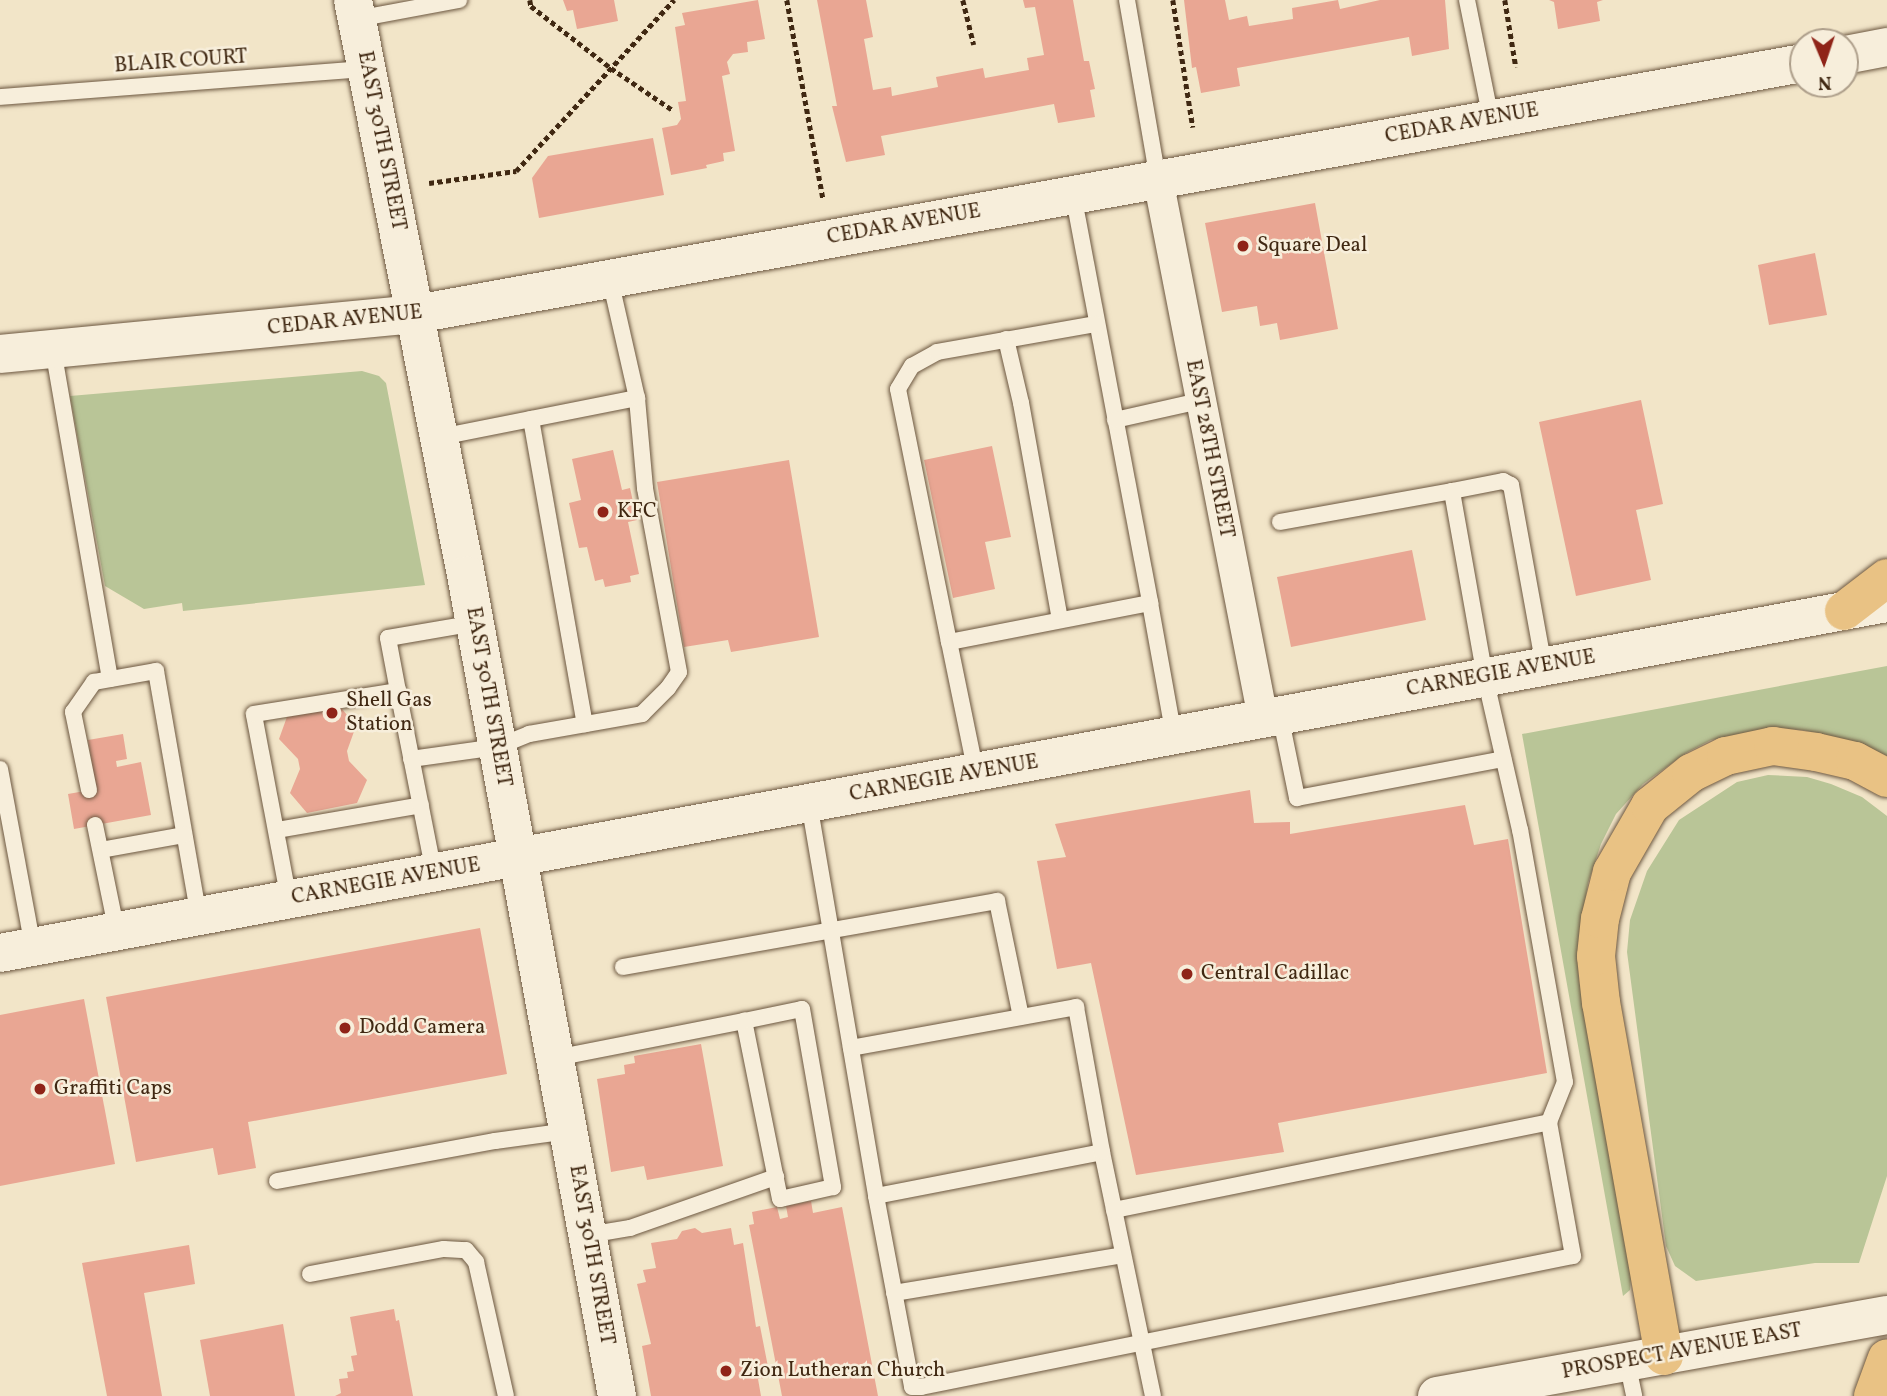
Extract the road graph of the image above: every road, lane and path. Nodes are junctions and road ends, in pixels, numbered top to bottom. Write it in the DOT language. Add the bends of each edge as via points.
graph roads {
  1 [pos="459,0"];
  2 [pos="530,0"];
  3 [pos="674,0"];
  4 [pos="787,0"];
  5 [pos="963,0"];
  6 [pos="1127,0"];
  7 [pos="1173,0"];
  8 [pos="1468,0"];
  9 [pos="1505,0"];
  10 [pos="355,10"];
  11 [pos="974,45"];
  12 [pos="1887,47"];
  13 [pos="1859,52"];
  14 [pos="1789,65"];
  15 [pos="1516,67"];
  16 [pos="611,68"];
  17 [pos="366,69"];
  18 [pos="0,97"];
  19 [pos="674,111"];
  20 [pos="1491,119"];
  21 [pos="1193,127"];
  22 [pos="1158,179"];
  23 [pos="429,183"];
  24 [pos="1073,194"];
  25 [pos="823,198"];
  26 [pos="610,279"];
  27 [pos="416,314"];
  28 [pos="1096,324"];
  29 [pos="1006,339"];
  30 [pos="52,349"];
  31 [pos="0,354"];
  32 [pos="637,398"];
  33 [pos="1199,401"];
  34 [pos="531,419"];
  35 [pos="1115,420"];
  36 [pos="440,437"];
  37 [pos="1452,491"];
  38 [pos="1280,522"];
  39 [pos="1887,578"];
  40 [pos="1150,603"];
  41 [pos="1887,603"];
  42 [pos="1844,611"];
  43 [pos="1060,620"];
  44 [pos="475,623"];
  45 [pos="949,642"];
  46 [pos="1544,666"];
  47 [pos="1485,677"];
  48 [pos="110,679"];
  49 [pos="398,691"];
  50 [pos="1271,717"];
  51 [pos="585,724"];
  52 [pos="1174,736"];
  53 [pos="497,747"];
  54 [pos="411,759"];
  55 [pos="1503,759"];
  56 [pos="0,769"];
  57 [pos="976,773"];
  58 [pos="1887,778"];
  59 [pos="89,790"];
  60 [pos="809,803"];
  61 [pos="421,805"];
  62 [pos="96,825"];
  63 [pos="278,830"];
  64 [pos="6,832"];
  65 [pos="184,835"];
  66 [pos="100,850"];
  67 [pos="517,858"];
  68 [pos="434,873"];
  69 [pos="289,900"];
  70 [pos="199,917"];
  71 [pos="831,931"];
  72 [pos="117,932"];
  73 [pos="17,950"];
  74 [pos="623,967"];
  75 [pos="1021,1017"];
  76 [pos="744,1021"];
  77 [pos="851,1048"];
  78 [pos="555,1058"];
  79 [pos="1549,1122"];
  80 [pos="568,1131"];
  81 [pos="1102,1152"];
  82 [pos="776,1177"];
  83 [pos="277,1181"];
  84 [pos="876,1196"];
  85 [pos="1114,1210"];
  86 [pos="587,1236"];
  87 [pos="1123,1255"];
  88 [pos="310,1273"];
  89 [pos="894,1293"];
  90 [pos="1887,1314"];
  91 [pos="1142,1344"];
  92 [pos="1642,1371"];
  93 [pos="506,1396"];
  94 [pos="617,1396"];
  95 [pos="1153,1396"];
  96 [pos="1437,1396"];
  1 -- 10 [label="lane"];
  2 -- 16 [label="path" via="531,6"];
  3 -- 16 [label="path"];
  4 -- 25 [label="path"];
  5 -- 11 [label="path"];
  6 -- 22 [label="lane"];
  7 -- 21 [label="path"];
  8 -- 20 [label="lane"];
  9 -- 15 [label="path"];
  10 -- 17 [label="main road, EAST 30TH STREET"];
  12 -- 13 [label="main road"];
  14 -- 20 [label="main road, CEDAR AVENUE"];
  16 -- 19 [label="path"];
  16 -- 23 [label="path" via="516,171"];
  17 -- 18 [label="lane, BLAIR COURT"];
  17 -- 27 [label="main road, EAST 30TH STREET"];
  20 -- 22 [label="main road, CEDAR AVENUE"];
  22 -- 24 [label="main road, CEDAR AVENUE"];
  22 -- 33 [label="street, EAST 28TH STREET"];
  24 -- 26 [label="main road, CEDAR AVENUE"];
  24 -- 28 [label="lane"];
  26 -- 27 [label="main road, CEDAR AVENUE"];
  26 -- 32 [label="lane"];
  27 -- 30 [label="main road, CEDAR AVENUE"];
  27 -- 36 [label="main road, EAST 30TH STREET"];
  28 -- 29 [label="lane"];
  28 -- 35 [label="lane"];
  29 -- 43 [label="lane"];
  29 -- 45 [label="lane" via="937,352 912,366 898,389"];
  30 -- 31 [label="main road, CEDAR AVENUE"];
  30 -- 48 [label="lane"];
  32 -- 34 [label="lane"];
  32 -- 51 [label="lane" via="645,488 679,672 642,714"];
  33 -- 35 [label="lane"];
  33 -- 50 [label="street, EAST 28TH STREET"];
  34 -- 36 [label="lane"];
  34 -- 51 [label="lane"];
  35 -- 40 [label="lane"];
  36 -- 44 [label="main road, EAST 30TH STREET"];
  37 -- 38 [label="lane"];
  37 -- 46 [label="lane" via="1503,481 1511,485"];
  37 -- 47 [label="lane"];
  39 -- 42 [label="highway"];
  40 -- 43 [label="lane"];
  40 -- 52 [label="lane"];
  41 -- 42 [label="main road, CARNEGIE AVENUE"];
  42 -- 46 [label="main road, CARNEGIE AVENUE"];
  43 -- 45 [label="lane"];
  44 -- 49 [label="lane" via="388,638"];
  44 -- 53 [label="main road, EAST 30TH STREET"];
  45 -- 57 [label="lane"];
  46 -- 47 [label="main road, CARNEGIE AVENUE"];
  47 -- 50 [label="main road, CARNEGIE AVENUE"];
  47 -- 55 [label="lane"];
  48 -- 59 [label="lane" via="94,682 73,712"];
  48 -- 65 [label="lane" via="156,671"];
  49 -- 54 [label="lane"];
  49 -- 63 [label="lane" via="254,714"];
  50 -- 52 [label="main road, CARNEGIE AVENUE"];
  50 -- 55 [label="lane" via="1297,798"];
  51 -- 53 [label="lane" via="529,734"];
  52 -- 57 [label="main road, CARNEGIE AVENUE"];
  53 -- 54 [label="lane"];
  53 -- 67 [label="main road, EAST 30TH STREET"];
  54 -- 61 [label="lane"];
  55 -- 79 [label="lane" via="1565,1082"];
  56 -- 64 [label="lane"];
  57 -- 60 [label="main road, CARNEGIE AVENUE"];
  58 -- 92 [label="highway" via="1855,761 1773,746 1726,756 1691,773 1650,806 1612,872 1596,956"];
  60 -- 67 [label="main road, CARNEGIE AVENUE"];
  60 -- 71 [label="lane"];
  61 -- 63 [label="lane"];
  61 -- 68 [label="lane"];
  62 -- 66 [label="lane"];
  63 -- 69 [label="lane"];
  64 -- 73 [label="lane"];
  65 -- 66 [label="lane"];
  65 -- 70 [label="lane"];
  66 -- 72 [label="lane"];
  67 -- 68 [label="main road, CARNEGIE AVENUE"];
  67 -- 78 [label="main road, EAST 30TH STREET"];
  68 -- 69 [label="main road, CARNEGIE AVENUE"];
  69 -- 70 [label="main road, CARNEGIE AVENUE"];
  70 -- 72 [label="main road, CARNEGIE AVENUE"];
  71 -- 74 [label="lane"];
  71 -- 75 [label="lane" via="997,901"];
  71 -- 77 [label="lane"];
  72 -- 73 [label="main road, CARNEGIE AVENUE"];
  75 -- 77 [label="lane"];
  75 -- 81 [label="lane" via="1076,1007"];
  76 -- 78 [label="lane"];
  76 -- 82 [label="lane"];
  76 -- 82 [label="lane" via="802,1009 834,1187 780,1199"];
  77 -- 84 [label="lane"];
  78 -- 80 [label="main road, EAST 30TH STREET"];
  79 -- 85 [label="lane"];
  79 -- 91 [label="lane" via="1573,1255"];
  80 -- 83 [label="lane"];
  80 -- 86 [label="main road, EAST 30TH STREET"];
  81 -- 84 [label="lane"];
  81 -- 85 [label="lane"];
  82 -- 86 [label="lane" via="642,1224"];
  84 -- 89 [label="lane"];
  85 -- 87 [label="lane"];
  86 -- 94 [label="main road, EAST 30TH STREET"];
  87 -- 89 [label="lane"];
  87 -- 91 [label="lane"];
  88 -- 93 [label="lane" via="466,1250 476,1262"];
  89 -- 91 [label="lane" via="912,1387"];
  90 -- 92 [label="main road, PROSPECT AVENUE EAST"];
  91 -- 95 [label="lane"];
  92 -- 96 [label="main road, PROSPECT AVENUE EAST"];
}
